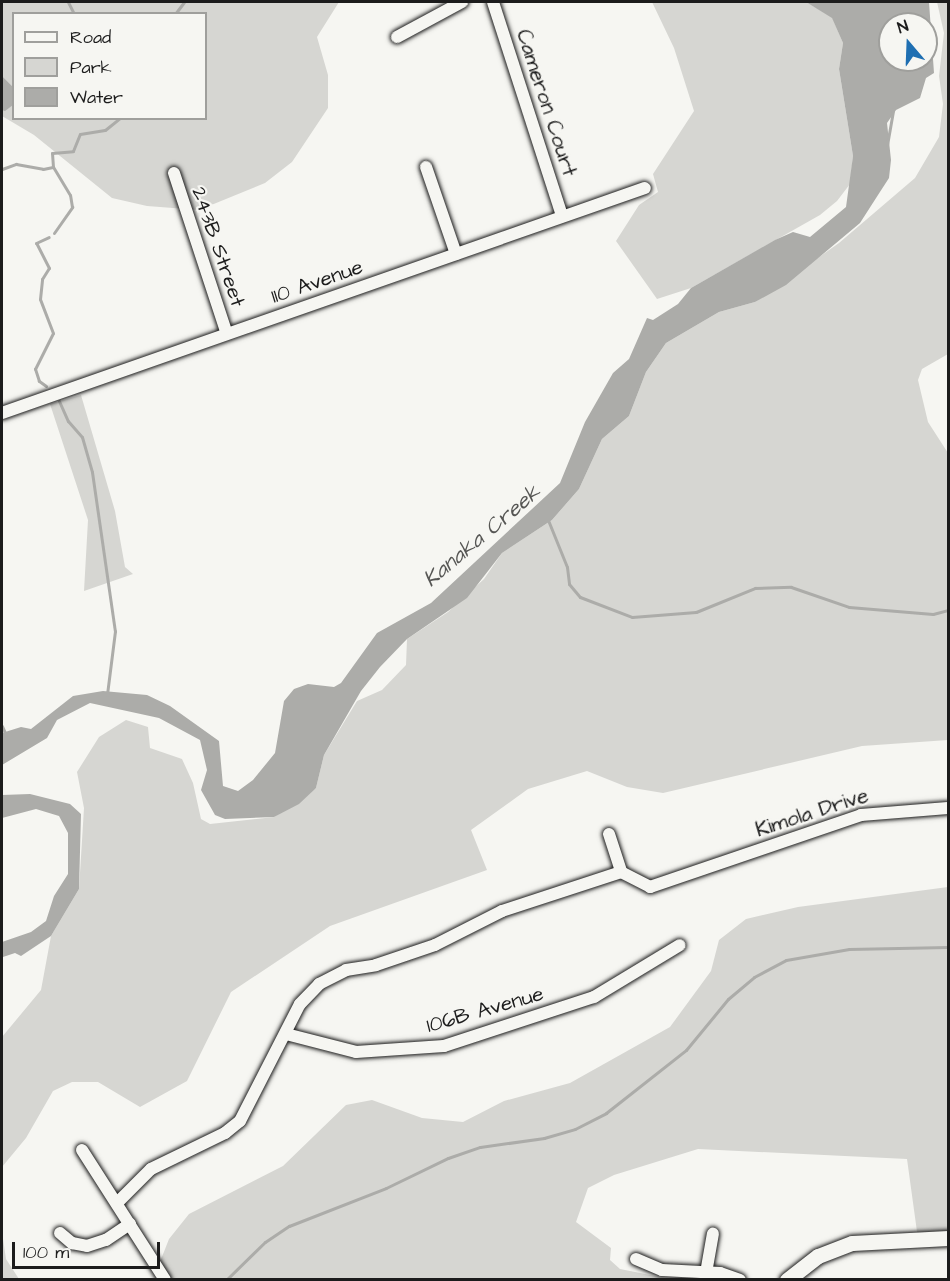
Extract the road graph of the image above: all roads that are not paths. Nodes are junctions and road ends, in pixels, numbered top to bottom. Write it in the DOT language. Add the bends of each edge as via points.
graph roads {
  1 [pos="462,2"];
  2 [pos="493,2"];
  3 [pos="397,37"];
  4 [pos="426,167"];
  5 [pos="174,173"];
  6 [pos="645,188"];
  7 [pos="562,216"];
  8 [pos="456,254"];
  9 [pos="227,334"];
  10 [pos="2,413"];
  11 [pos="948,808"];
  12 [pos="609,834"];
  13 [pos="621,872"];
  14 [pos="680,945"];
  15 [pos="286,1034"];
  16 [pos="82,1150"];
  17 [pos="117,1203"];
  18 [pos="130,1224"];
  19 [pos="60,1233"];
  20 [pos="713,1233"];
  21 [pos="948,1238"];
  22 [pos="636,1259"];
  23 [pos="706,1273"];
  24 [pos="165,1280"];
  25 [pos="740,1280"];
  26 [pos="787,1280"];
  1 -- 3 [label="street"];
  2 -- 7 [label="street, Cameron Court"];
  4 -- 8 [label="street"];
  5 -- 9 [label="street, 243B Street"];
  6 -- 7 [label="street, 110 Avenue"];
  7 -- 8 [label="street, 110 Avenue"];
  8 -- 9 [label="street, 110 Avenue"];
  9 -- 10 [label="street, 110 Avenue"];
  11 -- 13 [label="street, Kimola Drive" via="861,815 650,887"];
  12 -- 13 [label="street"];
  13 -- 15 [label="street" via="502,911 435,945 376,965 346,970 312,990 300,1004"];
  14 -- 15 [label="street, 106B Avenue" via="594,997 444,1046 363,1052"];
  15 -- 17 [label="street" via="240,1121 225,1133 151,1169"];
  16 -- 17 [label="street"];
  17 -- 18 [label="street"];
  18 -- 19 [label="street" via="106,1240 87,1246 72,1243"];
  18 -- 24 [label="street"];
  20 -- 23 [label="street"];
  21 -- 26 [label="street" via="852,1243 818,1256"];
  22 -- 23 [label="street" via="662,1270"];
  23 -- 25 [label="street"];
}
